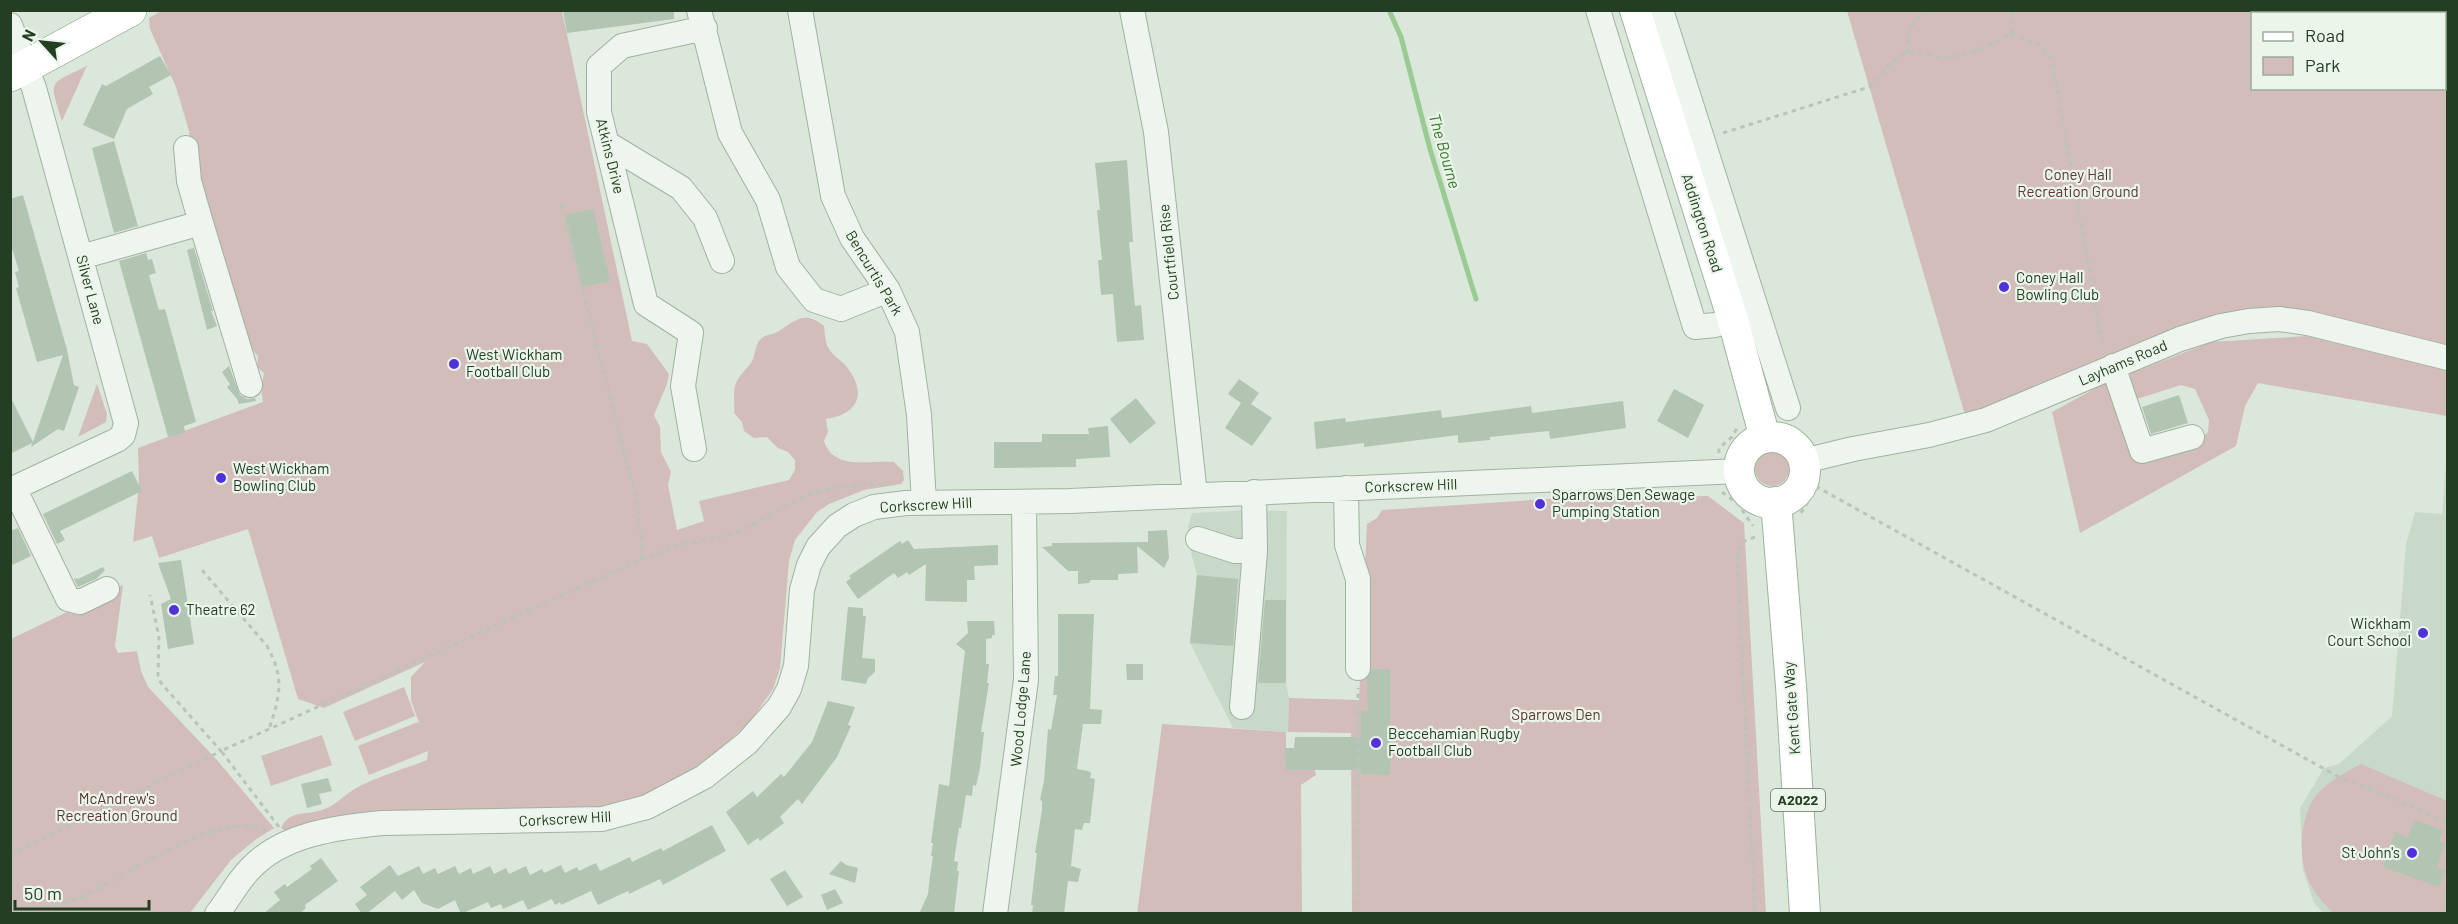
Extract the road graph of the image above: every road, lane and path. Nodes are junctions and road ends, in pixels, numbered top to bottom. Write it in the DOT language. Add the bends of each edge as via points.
graph roads {
  1 [pos="130,10"];
  2 [pos="800,10"];
  3 [pos="1132,10"];
  4 [pos="1598,10"];
  5 [pos="1635,10"];
  6 [pos="1661,10"];
  7 [pos="1925,10"];
  8 [pos="2011,10"];
  9 [pos="702,19"];
  10 [pos="10,25"];
  11 [pos="2011,34"];
  12 [pos="1908,53"];
  13 [pos="19,70"];
  14 [pos="1704,139"];
  15 [pos="608,144"];
  16 [pos="186,148"];
  17 [pos="560,200"];
  18 [pos="201,223"];
  19 [pos="81,257"];
  20 [pos="722,261"];
  21 [pos="888,290"];
  22 [pos="1724,323"];
  23 [pos="2448,357"];
  24 [pos="2108,358"];
  25 [pos="1766,383"];
  26 [pos="250,385"];
  27 [pos="1788,408"];
  28 [pos="2192,437"];
  29 [pos="1765,438"];
  30 [pos="694,449"];
  31 [pos="1803,471"];
  32 [pos="1730,481"];
  33 [pos="1346,488"];
  34 [pos="12,489"];
  35 [pos="1254,492"];
  36 [pos="923,493"];
  37 [pos="1195,495"];
  38 [pos="1776,502"];
  39 [pos="1024,503"];
  40 [pos="1198,539"];
  41 [pos="1255,551"];
  42 [pos="641,559"];
  43 [pos="202,570"];
  44 [pos="107,589"];
  45 [pos="150,595"];
  46 [pos="1358,668"];
  47 [pos="1242,707"];
  48 [pos="269,729"];
  49 [pos="221,751"];
  50 [pos="2448,824"];
  51 [pos="290,843"];
  52 [pos="10,855"];
  53 [pos="2448,886"];
  54 [pos="10,913"];
  55 [pos="217,914"];
  56 [pos="995,914"];
  57 [pos="1358,914"];
  58 [pos="1755,914"];
  59 [pos="1805,914"];
  60 [pos="2444,914"];
  1 -- 13 [label="highway"];
  2 -- 21 [label="street, Bencurtis Park" via="833,196 852,238"];
  3 -- 37 [label="street, Courtfield Rise" via="1156,132"];
  4 -- 22 [label="street" via="1695,327"];
  5 -- 22 [label="main road, Addington Road"];
  6 -- 14 [label="street"];
  7 -- 12 [label="path" via="1909,29"];
  8 -- 11 [label="path"];
  9 -- 15 [label="street, Atkins Drive" via="622,46 599,66 599,112"];
  9 -- 21 [label="street" via="730,133 768,200 788,267 814,300 841,309"];
  10 -- 13 [label="street, Silver Lane"];
  11 -- 12 [label="path" via="1992,45 1949,57"];
  11 -- 24 [label="path" via="2039,45 2052,59"];
  12 -- 14 [label="path" via="1888,63 1869,87"];
  13 -- 19 [label="street, Silver Lane"];
  14 -- 25 [label="street"];
  15 -- 20 [label="street" via="681,188 705,218"];
  15 -- 30 [label="street, Atkins Drive" via="646,304 692,333 683,386"];
  16 -- 18 [label="street" via="189,181"];
  17 -- 42 [label="path" via="636,498"];
  18 -- 19 [label="street"];
  18 -- 26 [label="street"];
  19 -- 34 [label="street, Silver Lane" via="126,429 117,440"];
  21 -- 36 [label="street, Bencurtis Park" via="907,332 919,415"];
  22 -- 25 [label="main road, Addington Road"];
  23 -- 24 [label="street, Layhams Road" via="2308,322 2265,319 2207,330"];
  24 -- 28 [label="street" via="2142,451"];
  24 -- 31 [label="street, Layhams Road" via="2033,401 1977,423 1844,451"];
  25 -- 27 [label="street"];
  25 -- 29 [label="main road, Addington Road"];
  29 -- 31 [label="main road" via="1788,441 1796,448"];
  29 -- 32 [label="main road" via="1746,449"];
  31 -- 38 [label="main road" via="1791,496"];
  31 -- 50 [label="path" via="2337,776"];
  32 -- 33 [label="street, Corkscrew Hill"];
  32 -- 38 [label="main road" via="1753,498"];
  32 -- 58 [label="path" via="1738,504 1758,536 1744,541 1737,554"];
  33 -- 35 [label="street, Corkscrew Hill"];
  33 -- 46 [label="street" via="1347,545 1358,579"];
  34 -- 44 [label="street" via="68,599 80,602"];
  35 -- 37 [label="street, Corkscrew Hill"];
  35 -- 41 [label="street"];
  36 -- 39 [label="street, Corkscrew Hill"];
  36 -- 42 [label="path" via="870,483 809,494 736,533 677,546"];
  36 -- 51 [label="street, Corkscrew Hill" via="864,510 837,526 824,540 803,581 796,666 779,707 747,743 676,793 647,807 602,819 383,823 338,829"];
  37 -- 39 [label="street, Corkscrew Hill"];
  38 -- 59 [label="main road, Kent Gate Way / A2022"];
  39 -- 56 [label="street, Wood Lodge Lane" via="1026,680"];
  40 -- 41 [label="street" via="1235,551"];
  41 -- 47 [label="street"];
  42 -- 48 [label="path"];
  43 -- 48 [label="path" via="274,659 280,688"];
  45 -- 49 [label="path" via="159,637 161,683"];
  46 -- 57 [label="path"];
  48 -- 49 [label="path"];
  49 -- 51 [label="path"];
  49 -- 52 [label="path"];
  51 -- 54 [label="path" via="255,826 234,825 165,852 77,898"];
  51 -- 55 [label="street, Corkscrew Hill" via="268,853 251,867"];
  53 -- 60 [label="path"];
}
